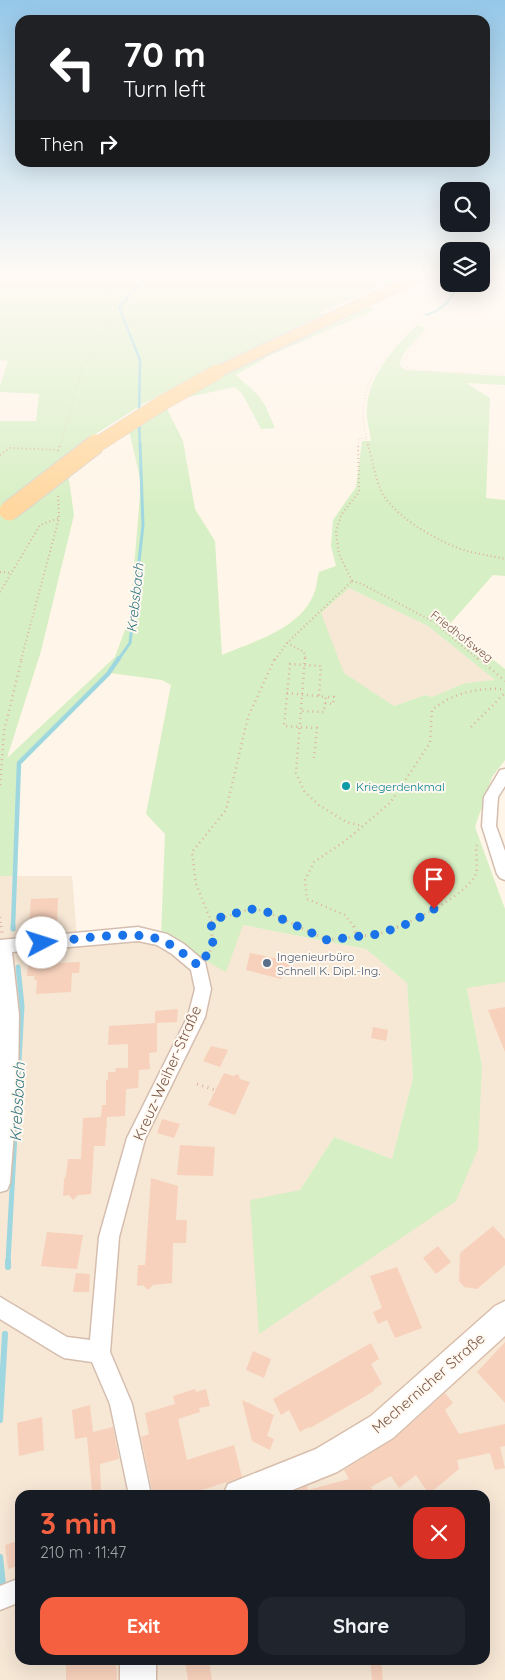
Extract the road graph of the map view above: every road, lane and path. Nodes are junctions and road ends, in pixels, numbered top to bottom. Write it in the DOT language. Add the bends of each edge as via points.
graph roads {
  1 [pos="91,352"];
  2 [pos="258,352"];
  3 [pos="389,352"];
  4 [pos="408,352"];
  5 [pos="505,374"];
  6 [pos="367,437"];
  7 [pos="58,450"];
  8 [pos="0,455"];
  9 [pos="58,456"];
  10 [pos="58,489"];
  11 [pos="4,515"];
  12 [pos="59,518"];
  13 [pos="505,559"];
  14 [pos="0,572"];
  15 [pos="12,573"];
  16 [pos="352,581"];
  17 [pos="0,592"];
  18 [pos="287,642"];
  19 [pos="306,665"];
  20 [pos="505,681"];
  21 [pos="505,689"];
  22 [pos="287,693"];
  23 [pos="505,693"];
  24 [pos="302,695"];
  25 [pos="320,696"];
  26 [pos="326,697"];
  27 [pos="325,703"];
  28 [pos="301,711"];
  29 [pos="299,727"];
  30 [pos="471,727"];
  31 [pos="314,758"];
  32 [pos="505,774"];
  33 [pos="0,786"];
  34 [pos="364,826"];
  35 [pos="490,835"];
  36 [pos="505,874"];
  37 [pos="211,920"];
  38 [pos="356,937"];
  39 [pos="199,966"];
  40 [pos="197,1084"];
  41 [pos="216,1090"];
  42 [pos="0,1183"];
  43 [pos="0,1307"];
  44 [pos="505,1316"];
  45 [pos="99,1352"];
  46 [pos="139,1490"];
  47 [pos="252,1490"];
  48 [pos="15,1592"];
  49 [pos="0,1598"];
  50 [pos="138,1665"];
  51 [pos="138,1680"];
  1 -- 7 [label="path" via="82,366"];
  2 -- 11 [label="main road, bridge" via="163,401 112,432 61,468"];
  3 -- 6 [label="path" via="369,382 364,396"];
  4 -- 5 [label="path" via="402,365 418,371"];
  6 -- 13 [label="path" via="383,493 398,511 420,528 466,550"];
  6 -- 16 [label="path" via="359,439 359,492 337,524 339,557"];
  7 -- 8 [label="path" via="10,448"];
  7 -- 9 [label="path"];
  10 -- 12 [label="path"];
  12 -- 15 [label="path" via="40,524"];
  12 -- 33 [label="path" via="4,731"];
  14 -- 15 [label="path"];
  15 -- 17 [label="path"];
  16 -- 18 [label="path"];
  16 -- 20 [label="path, Friedhofsweg" via="434,622"];
  18 -- 19 [label="path" via="304,652"];
  18 -- 37 [label="path" via="275,659 248,716 226,810 192,852 196,884"];
  19 -- 22 [label="path" via="290,664"];
  19 -- 24 [label="path"];
  19 -- 25 [label="path" via="321,666"];
  21 -- 34 [label="path" via="482,688 461,692 443,700 432,710 430,743 390,803"];
  22 -- 24 [label="path"];
  22 -- 29 [label="path" via="284,726"];
  23 -- 30 [label="path"];
  24 -- 25 [label="path"];
  24 -- 28 [label="path"];
  25 -- 26 [label="path"];
  26 -- 27 [label="path"];
  26 -- 27 [label="path" via="334,697 333,704"];
  27 -- 28 [label="path" via="324,712"];
  28 -- 29 [label="path"];
  29 -- 31 [label="path" via="317,728"];
  29 -- 34 [label="path" via="296,773 304,791 346,822"];
  32 -- 35 [label="street" via="491,797"];
  34 -- 38 [label="path" via="314,862 305,880 307,899 345,916 354,926"];
  35 -- 36 [label="street"];
  35 -- 38 [label="path" via="476,846 476,874 462,891 412,922 379,934"];
  37 -- 38 [label="path" via="251,909 265,911 327,940"];
  37 -- 39 [label="path" via="213,946"];
  39 -- 42 [label="street" via="161,939 138,934 3,946 10,1015"];
  39 -- 45 [label="street, Kreuz-Weiher-Straße" via="203,989 196,1017 136,1138 108,1237"];
  40 -- 41 [label="path"];
  43 -- 45 [label="street" via="64,1348"];
  44 -- 47 [label="main road, Mechernicher Straße" via="382,1427 326,1461"];
  45 -- 46 [label="street, Kreuz-Weiher-Straße" via="122,1404"];
  48 -- 49 [label="street"];
  50 -- 51 [label="main road"];
}
